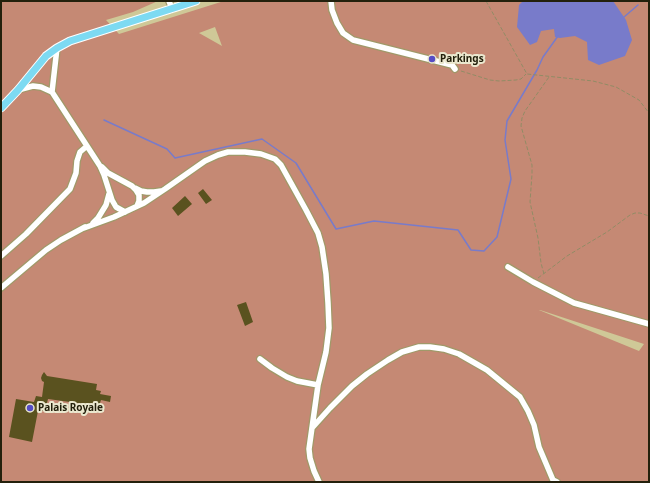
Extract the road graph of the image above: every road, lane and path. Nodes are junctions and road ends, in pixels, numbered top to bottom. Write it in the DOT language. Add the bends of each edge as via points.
graph roads {
  1 [pos="169,1"];
  2 [pos="196,1"];
  3 [pos="331,1"];
  4 [pos="486,1"];
  5 [pos="172,9"];
  6 [pos="57,48"];
  7 [pos="455,68"];
  8 [pos="527,74"];
  9 [pos="549,76"];
  10 [pos="18,90"];
  11 [pos="52,92"];
  12 [pos="1,108"];
  13 [pos="649,113"];
  14 [pos="87,146"];
  15 [pos="100,166"];
  16 [pos="132,186"];
  17 [pos="165,189"];
  18 [pos="109,194"];
  19 [pos="137,206"];
  20 [pos="125,212"];
  21 [pos="649,216"];
  22 [pos="84,228"];
  23 [pos="1,256"];
  24 [pos="508,267"];
  25 [pos="544,274"];
  26 [pos="533,282"];
  27 [pos="1,288"];
  28 [pos="649,324"];
  29 [pos="260,359"];
  30 [pos="318,385"];
  31 [pos="312,428"];
  32 [pos="554,481"];
  33 [pos="319,482"];
  1 -- 5 [label="street"];
  2 -- 5 [label="main road"];
  3 -- 7 [label="street" via="337,23 343,33 353,40"];
  4 -- 8 [label="path"];
  5 -- 6 [label="main road" via="70,41"];
  6 -- 10 [label="main road" via="46,56"];
  6 -- 11 [label="street"];
  7 -- 8 [label="path" via="499,81 520,79"];
  8 -- 9 [label="path"];
  9 -- 13 [label="path" via="593,81 616,87 639,100"];
  9 -- 25 [label="path" via="525,111 521,126 532,165 530,202"];
  10 -- 11 [label="street" via="33,86"];
  10 -- 12 [label="main road"];
  11 -- 14 [label="street"];
  14 -- 15 [label="street"];
  14 -- 23 [label="street" via="80,152 70,189"];
  15 -- 16 [label="street"];
  15 -- 18 [label="street"];
  16 -- 17 [label="street" via="147,192"];
  16 -- 19 [label="street" via="138,195"];
  17 -- 19 [label="street"];
  17 -- 30 [label="street" via="204,161 228,152 261,154 275,159 281,165 318,233 322,247 329,328"];
  18 -- 20 [label="street" via="116,207"];
  18 -- 22 [label="street" via="98,218"];
  19 -- 20 [label="street"];
  20 -- 22 [label="street"];
  21 -- 25 [label="path" via="640,213 630,215"];
  22 -- 27 [label="street" via="46,250"];
  24 -- 26 [label="street"];
  25 -- 26 [label="path"];
  26 -- 28 [label="street" via="574,303"];
  29 -- 30 [label="street" via="287,377"];
  30 -- 31 [label="street"];
  31 -- 32 [label="street" via="352,386 388,360 419,347 444,349 459,354 487,370 520,397 534,425"];
  31 -- 33 [label="street" via="310,458"];
}
